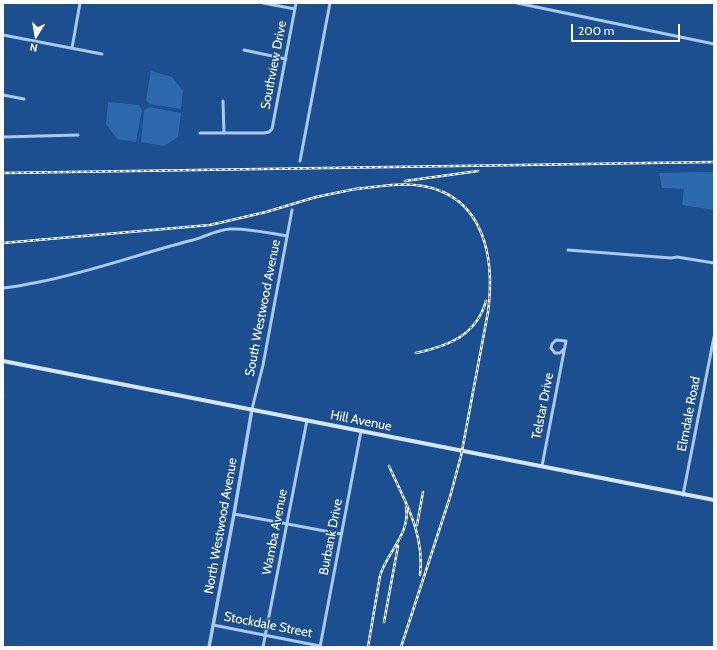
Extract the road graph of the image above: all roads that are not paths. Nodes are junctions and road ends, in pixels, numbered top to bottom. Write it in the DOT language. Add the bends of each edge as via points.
graph roads {
  1 [pos="80,3"];
  2 [pos="263,3"];
  3 [pos="296,3"];
  4 [pos="330,3"];
  5 [pos="517,3"];
  6 [pos="295,9"];
  7 [pos="3,35"];
  8 [pos="714,44"];
  9 [pos="72,48"];
  10 [pos="244,50"];
  11 [pos="102,54"];
  12 [pos="286,59"];
  13 [pos="3,95"];
  14 [pos="24,99"];
  15 [pos="223,101"];
  16 [pos="200,133"];
  17 [pos="224,133"];
  18 [pos="78,135"];
  19 [pos="3,137"];
  20 [pos="300,161"];
  21 [pos="292,210"];
  22 [pos="287,236"];
  23 [pos="568,250"];
  24 [pos="714,264"];
  25 [pos="3,288"];
  26 [pos="714,337"];
  27 [pos="564,349"];
  28 [pos="3,361"];
  29 [pos="252,409"];
  30 [pos="306,420"];
  31 [pos="361,431"];
  32 [pos="542,466"];
  33 [pos="683,494"];
  34 [pos="714,500"];
  35 [pos="234,514"];
  36 [pos="286,524"];
  37 [pos="341,534"];
  38 [pos="213,625"];
  39 [pos="266,635"];
  40 [pos="320,646"];
  41 [pos="208,647"];
  42 [pos="263,647"];
  1 -- 9 [label="street"];
  2 -- 6 [label="street"];
  3 -- 6 [label="street, Southview Drive"];
  4 -- 20 [label="street"];
  5 -- 8 [label="street"];
  6 -- 12 [label="street, Southview Drive"];
  7 -- 9 [label="street"];
  9 -- 11 [label="street"];
  10 -- 12 [label="street"];
  12 -- 17 [label="street, Southview Drive" via="273,126 270,130"];
  13 -- 14 [label="street"];
  15 -- 17 [label="street"];
  16 -- 17 [label="street"];
  18 -- 19 [label="street"];
  21 -- 22 [label="street, South Westwood Avenue"];
  22 -- 25 [label="street" via="229,229 60,278"];
  22 -- 29 [label="street, South Westwood Avenue" via="263,365"];
  23 -- 24 [label="street" via="677,257"];
  26 -- 33 [label="street, Elmdale Road"];
  27 -- 27 [label="street" via="566,341 556,340 551,348 555,353 560,353"];
  27 -- 32 [label="street, Telstar Drive"];
  28 -- 29 [label="main road, Hill Avenue"];
  29 -- 30 [label="main road, Hill Avenue"];
  29 -- 35 [label="street, North Westwood Avenue"];
  30 -- 31 [label="main road, Hill Avenue"];
  30 -- 36 [label="street, Wamba Avenue"];
  31 -- 32 [label="main road, Hill Avenue"];
  31 -- 37 [label="street, Burbank Drive"];
  32 -- 33 [label="main road, Hill Avenue"];
  33 -- 34 [label="main road, Hill Avenue"];
  35 -- 36 [label="street"];
  35 -- 38 [label="street, North Westwood Avenue"];
  36 -- 37 [label="street"];
  36 -- 39 [label="street, Wamba Avenue"];
  37 -- 40 [label="street, Burbank Drive"];
  38 -- 39 [label="street, Stockdale Street"];
  38 -- 41 [label="street, North Westwood Avenue"];
  39 -- 40 [label="street, Stockdale Street"];
  39 -- 42 [label="street, Wamba Avenue"];
}
